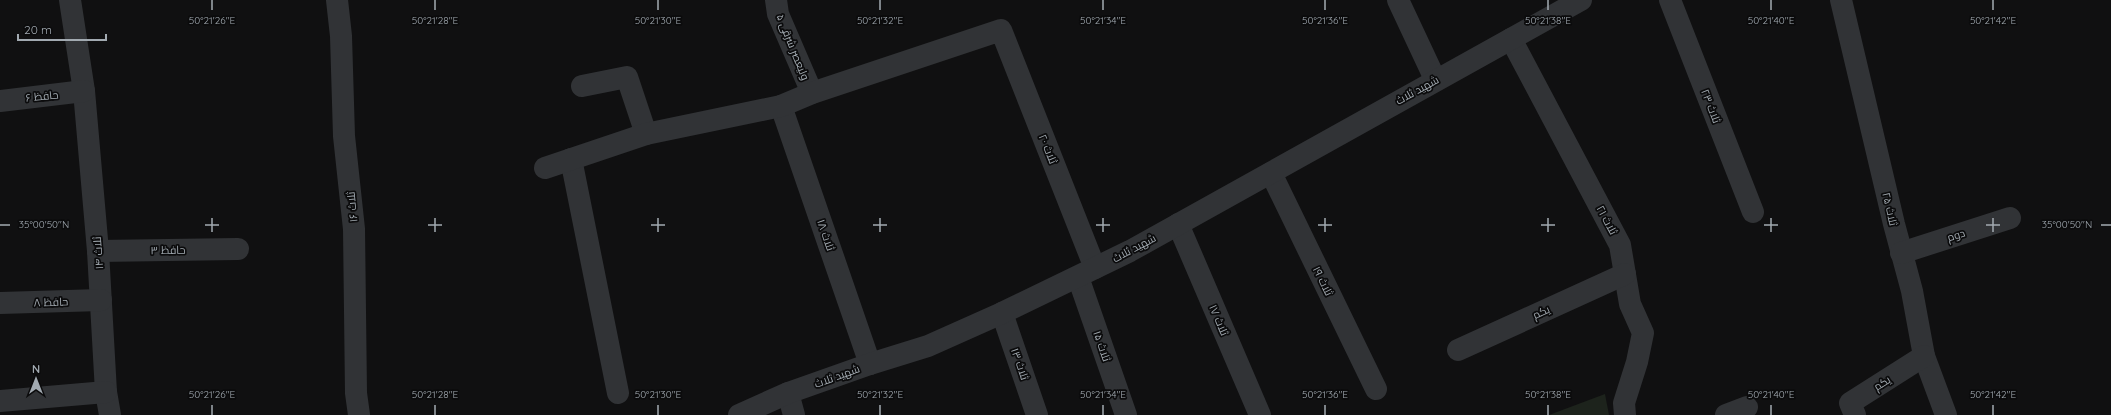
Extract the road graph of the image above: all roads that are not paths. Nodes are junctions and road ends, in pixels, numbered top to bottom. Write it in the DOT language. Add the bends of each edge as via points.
graph roads {
  1 [pos="70,0"];
  2 [pos="337,0"];
  3 [pos="776,0"];
  4 [pos="1398,0"];
  5 [pos="1581,0"];
  6 [pos="1670,0"];
  7 [pos="1841,0"];
  8 [pos="1511,39"];
  9 [pos="1435,79"];
  10 [pos="582,86"];
  11 [pos="84,92"];
  12 [pos="812,93"];
  13 [pos="0,101"];
  14 [pos="781,106"];
  15 [pos="646,134"];
  16 [pos="571,159"];
  17 [pos="545,168"];
  18 [pos="1270,173"];
  19 [pos="1753,212"];
  20 [pos="2010,218"];
  21 [pos="1178,224"];
  22 [pos="238,249"];
  23 [pos="98,251"];
  24 [pos="1901,253"];
  25 [pos="1087,272"];
  26 [pos="1625,274"];
  27 [pos="101,300"];
  28 [pos="0,303"];
  29 [pos="1002,313"];
  30 [pos="1458,350"];
  31 [pos="1924,356"];
  32 [pos="870,364"];
  33 [pos="1376,389"];
  34 [pos="106,392"];
  35 [pos="618,394"];
  36 [pos="788,394"];
  37 [pos="0,401"];
  38 [pos="1747,407"];
  39 [pos="110,415"];
  40 [pos="359,415"];
  41 [pos="739,415"];
  42 [pos="794,415"];
  43 [pos="1037,415"];
  44 [pos="1126,415"];
  45 [pos="1260,415"];
  46 [pos="1625,415"];
  47 [pos="1726,415"];
  48 [pos="1855,415"];
  49 [pos="1946,415"];
  1 -- 11 [label="street, ثلاث ۱۴"];
  2 -- 40 [label="street, ثلاث ۱۶" via="341,36 344,136 354,229 356,394"];
  3 -- 12 [label="street, ولیعصر شرقی ۵" via="778,14"];
  4 -- 9 [label="street"];
  5 -- 8 [label="street, شهید ثلاث"];
  6 -- 19 [label="street, ثلاث ۲۳"];
  7 -- 24 [label="street, ثلاث ۲۵"];
  8 -- 9 [label="street, شهید ثلاث"];
  8 -- 26 [label="street, ثلاث ۲۱" via="1620,245"];
  9 -- 18 [label="street, شهید ثلاث"];
  10 -- 15 [label="street" via="626,77"];
  11 -- 13 [label="street, حافظ ۶"];
  11 -- 23 [label="street, ثلاث ۱۴"];
  12 -- 14 [label="street"];
  12 -- 25 [label="street, ثلاث ۲۰" via="1001,30"];
  14 -- 15 [label="street"];
  14 -- 32 [label="street, ثلاث ۱۸"];
  15 -- 16 [label="street"];
  16 -- 17 [label="street"];
  16 -- 35 [label="street"];
  18 -- 21 [label="street, شهید ثلاث"];
  18 -- 33 [label="street, ثلاث ۱۹"];
  20 -- 24 [label="street, دوم"];
  21 -- 25 [label="street, شهید ثلاث"];
  21 -- 45 [label="street, ثلاث ۱۷"];
  22 -- 23 [label="street, حافظ ۳"];
  23 -- 27 [label="street, ثلاث ۱۴"];
  24 -- 31 [label="street, ثلاث ۲۵" via="1912,291"];
  25 -- 29 [label="street, شهید ثلاث"];
  25 -- 44 [label="street, ثلاث ۱۵"];
  26 -- 30 [label="street, یکم"];
  26 -- 46 [label="street, ثلاث ۲۱" via="1630,304 1643,333 1624,403"];
  27 -- 28 [label="street, حافظ ۸"];
  27 -- 34 [label="street, ثلاث ۱۴"];
  29 -- 32 [label="street, شهید ثلاث" via="928,346"];
  29 -- 43 [label="street, ثلاث ۱۳"];
  31 -- 48 [label="street, یکم" via="1850,403"];
  31 -- 49 [label="street, ثلاث ۲۵"];
  32 -- 36 [label="street, شهید ثلاث"];
  34 -- 37 [label="street"];
  34 -- 39 [label="street, ثلاث ۱۴"];
  36 -- 41 [label="street, شهید ثلاث"];
  36 -- 42 [label="street"];
  38 -- 47 [label="street"];
}
